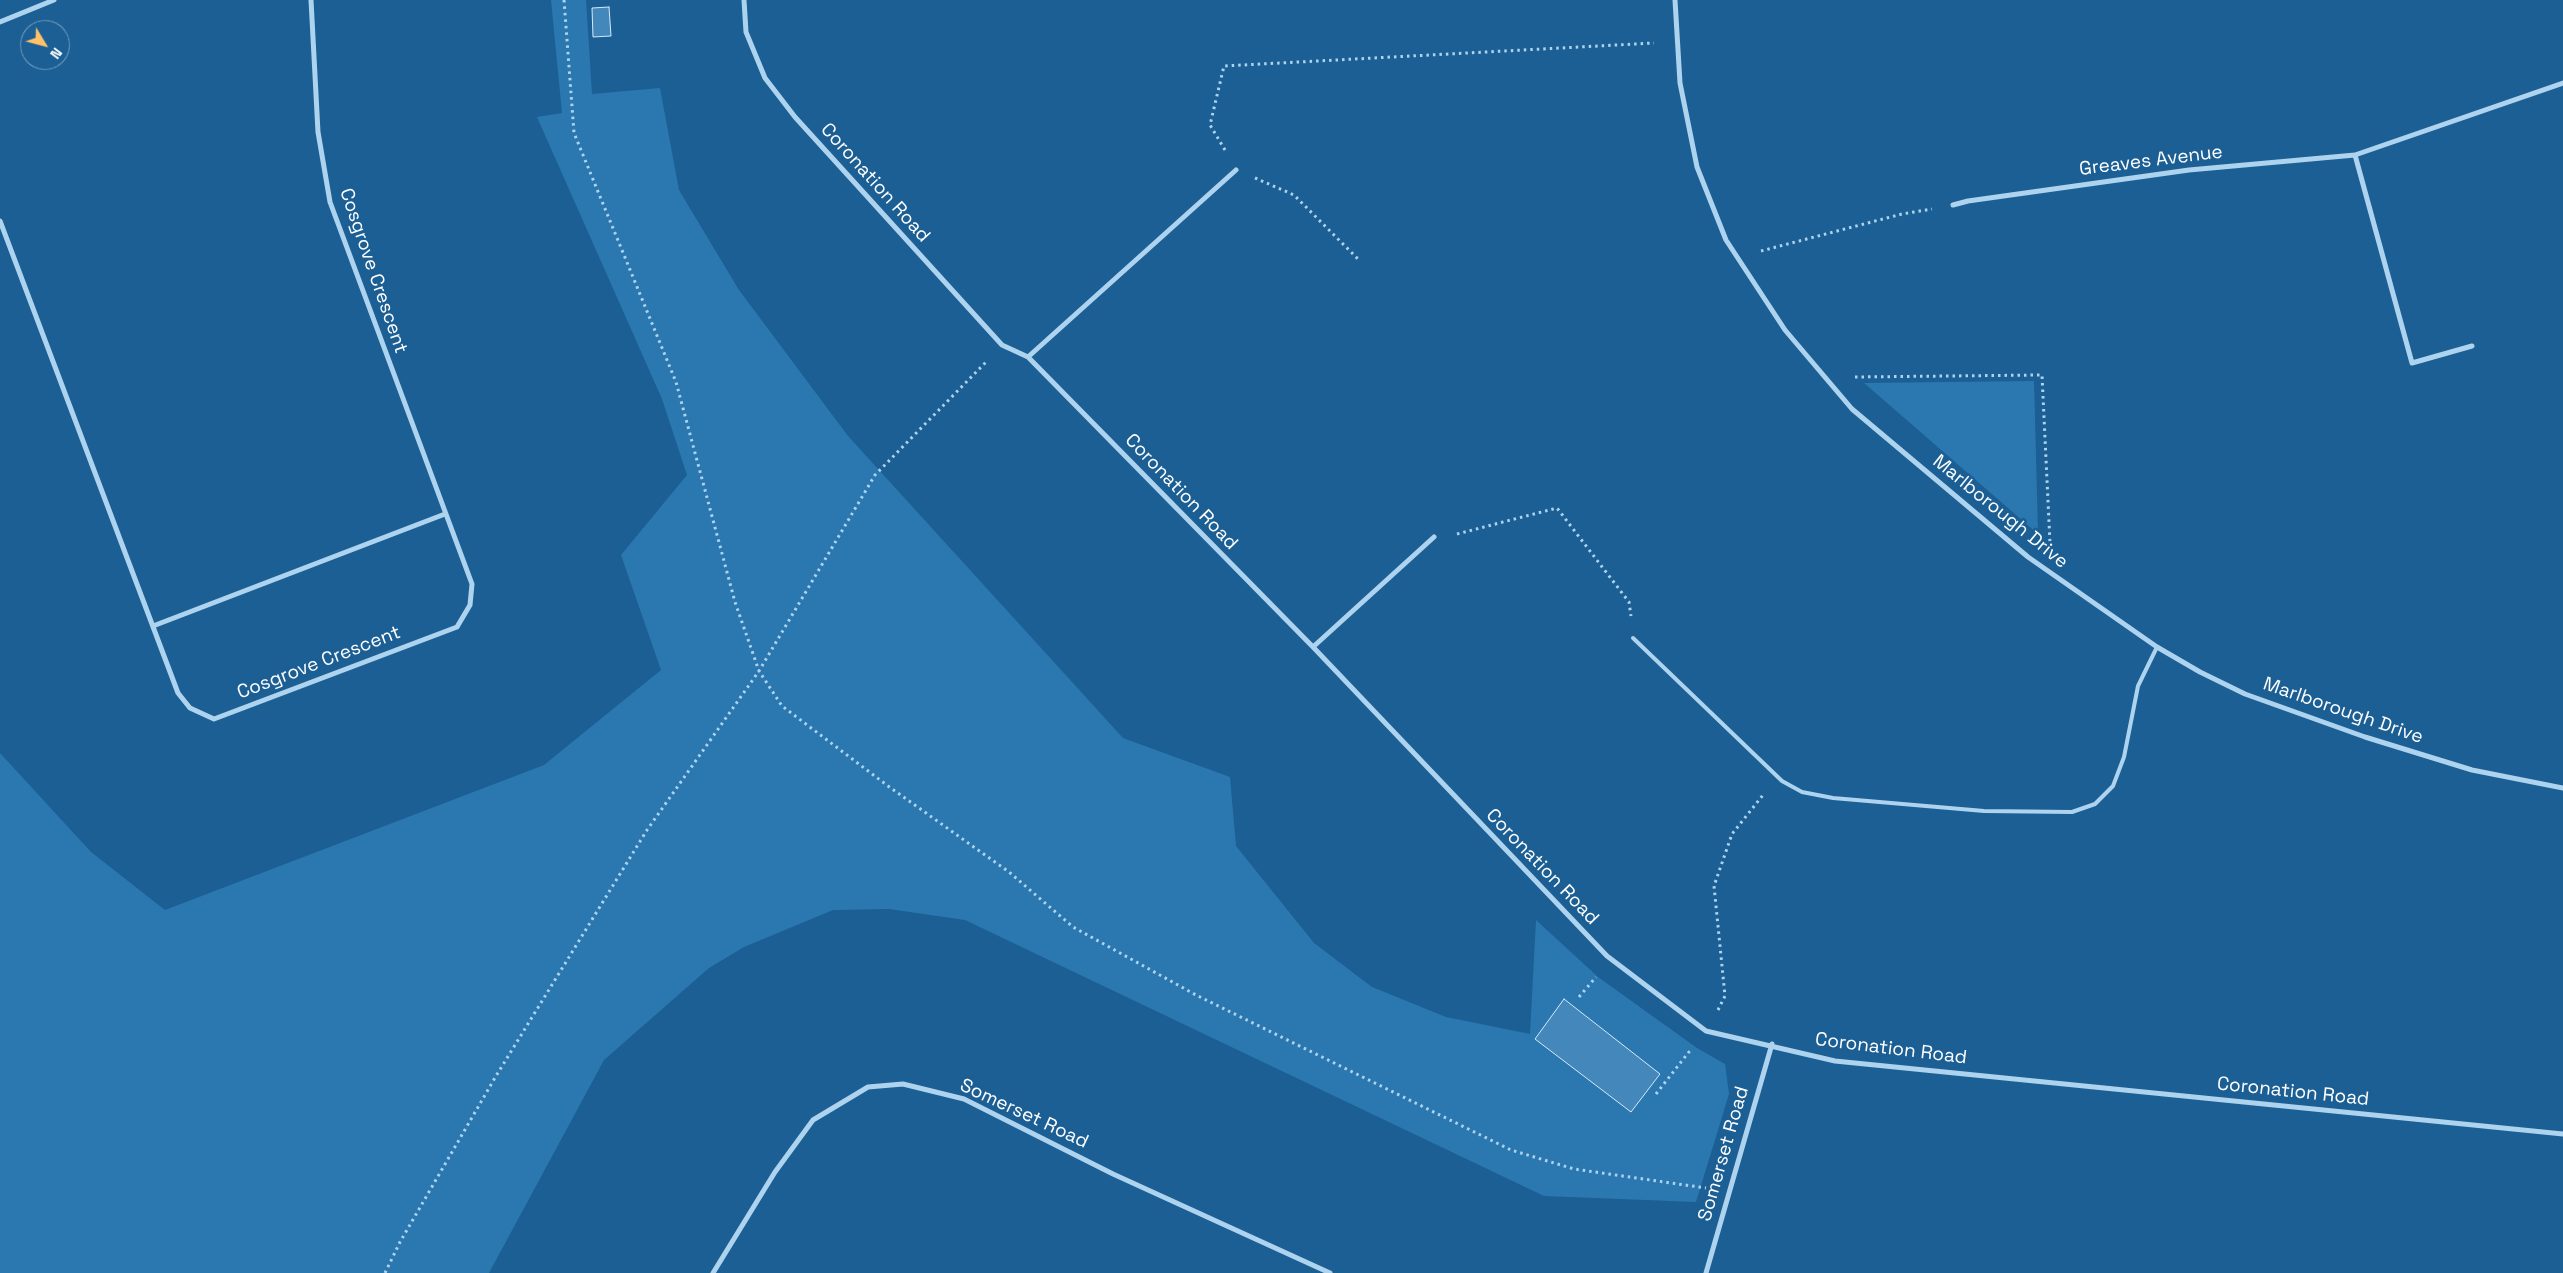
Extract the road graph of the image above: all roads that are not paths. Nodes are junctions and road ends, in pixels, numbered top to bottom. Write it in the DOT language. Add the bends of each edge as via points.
graph roads {
  1 [pos="54,0"];
  2 [pos="311,0"];
  3 [pos="744,0"];
  4 [pos="1675,0"];
  5 [pos="0,22"];
  6 [pos="2563,83"];
  7 [pos="2355,155"];
  8 [pos="1236,170"];
  9 [pos="1952,205"];
  10 [pos="0,221"];
  11 [pos="2472,346"];
  12 [pos="1028,357"];
  13 [pos="445,514"];
  14 [pos="1434,537"];
  15 [pos="153,626"];
  16 [pos="1634,638"];
  17 [pos="1313,647"];
  18 [pos="2157,647"];
  19 [pos="2563,788"];
  20 [pos="1772,1044"];
  21 [pos="2563,1134"];
  22 [pos="1319,1271"];
  23 [pos="714,1273"];
  24 [pos="1330,1273"];
  25 [pos="1706,1273"];
  1 -- 5 [label="street"];
  2 -- 13 [label="street, Cosgrove Crescent" via="318,132 330,202"];
  3 -- 12 [label="street, Coronation Road" via="746,32 765,78 795,117 1002,345"];
  4 -- 18 [label="street, Marlborough Drive" via="1680,83 1697,167 1726,240 1785,330 1852,409 1937,483 2052,574"];
  6 -- 7 [label="street, Greaves Avenue"];
  7 -- 9 [label="street, Greaves Avenue" via="2188,170"];
  7 -- 11 [label="street" via="2412,363"];
  8 -- 12 [label="street"];
  10 -- 15 [label="street, Cosgrove Crescent"];
  12 -- 17 [label="street, Coronation Road"];
  13 -- 15 [label="street"];
  13 -- 15 [label="street, Cosgrove Crescent" via="472,584 470,605 457,628 214,719 190,708 178,693"];
  14 -- 17 [label="street"];
  16 -- 18 [label="lane" via="1777,776 1802,792 1842,799 1984,811 2072,812 2095,804 2113,786 2124,757 2138,686"];
  17 -- 20 [label="street, Coronation Road" via="1607,956 1706,1031"];
  18 -- 19 [label="street, Marlborough Drive" via="2244,694 2365,737 2472,770"];
  20 -- 21 [label="street, Coronation Road" via="1834,1061"];
  20 -- 25 [label="street, Somerset Road"];
  22 -- 23 [label="street, Somerset Road" via="1113,1174 964,1099 903,1084 868,1087 813,1120 775,1172"];
  22 -- 24 [label="street, Somerset Road"];
}
